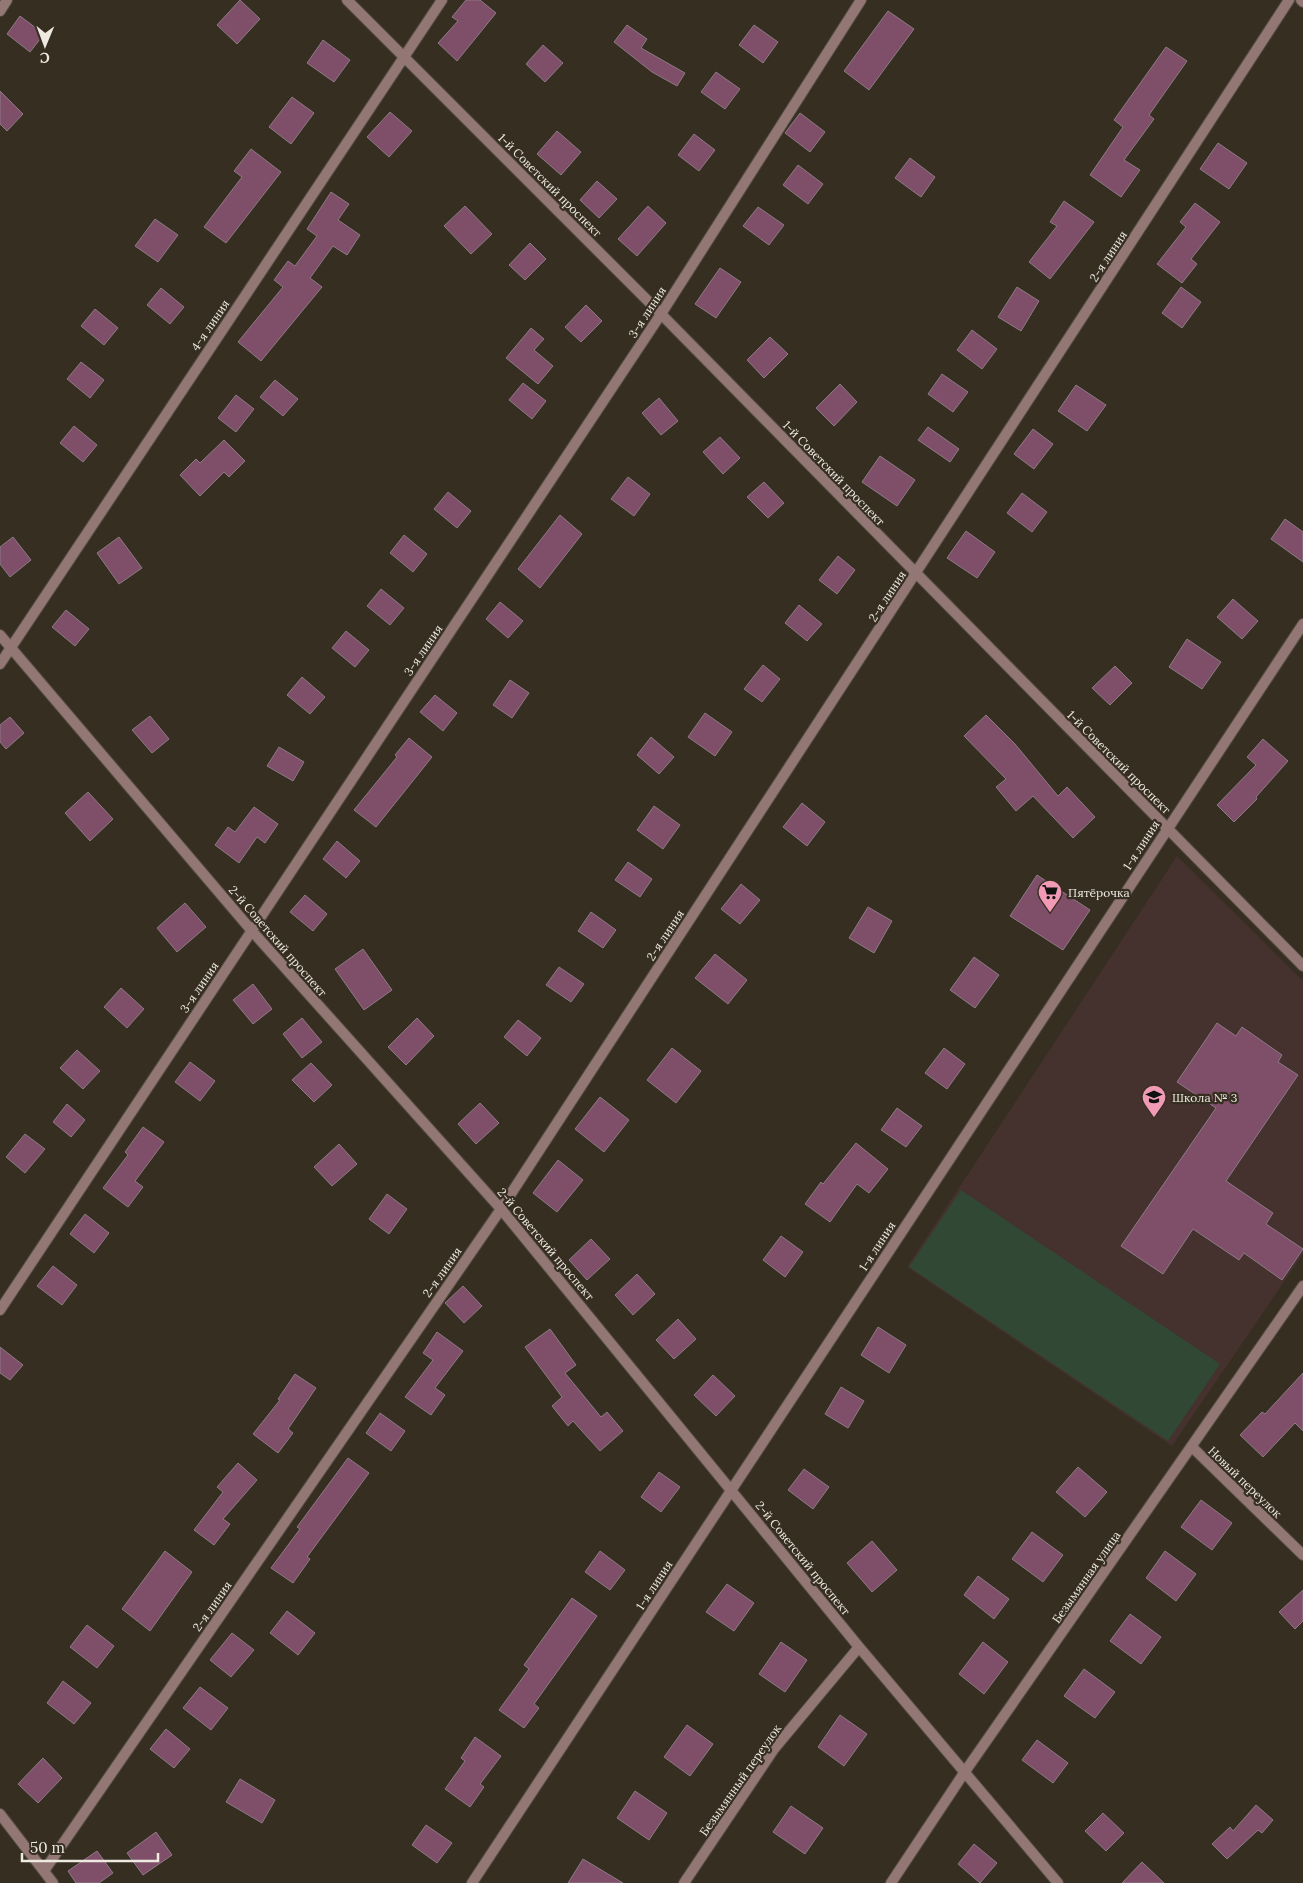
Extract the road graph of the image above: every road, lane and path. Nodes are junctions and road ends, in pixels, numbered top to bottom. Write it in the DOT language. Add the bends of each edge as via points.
graph roads {
  1 [pos="7,0"];
  2 [pos="346,0"];
  3 [pos="442,0"];
  4 [pos="861,0"];
  5 [pos="1289,0"];
  6 [pos="0,10"];
  7 [pos="404,57"];
  8 [pos="661,314"];
  9 [pos="916,575"];
  10 [pos="1303,624"];
  11 [pos="0,635"];
  12 [pos="11,648"];
  13 [pos="0,664"];
  14 [pos="1167,828"];
  15 [pos="252,931"];
  16 [pos="1303,966"];
  17 [pos="501,1209"];
  18 [pos="1303,1286"];
  19 [pos="0,1310"];
  20 [pos="1192,1447"];
  21 [pos="732,1490"];
  22 [pos="1303,1555"];
  23 [pos="859,1647"];
  24 [pos="964,1773"];
  25 [pos="0,1814"];
  26 [pos="44,1871"];
  27 [pos="53,1883"];
  28 [pos="472,1883"];
  29 [pos="684,1883"];
  30 [pos="891,1883"];
  31 [pos="1058,1883"];
  1 -- 6 [label="street"];
  2 -- 7 [label="street, 1-й Советский проспект"];
  3 -- 7 [label="street, 4-я линия"];
  4 -- 8 [label="street, 3-я линия"];
  5 -- 9 [label="street, 2-я линия"];
  7 -- 8 [label="street, 1-й Советский проспект"];
  7 -- 12 [label="street, 4-я линия"];
  8 -- 9 [label="street, 1-й Советский проспект"];
  8 -- 15 [label="street, 3-я линия"];
  9 -- 14 [label="street, 1-й Советский проспект"];
  9 -- 17 [label="street, 2-я линия"];
  10 -- 14 [label="street, 1-я линия"];
  11 -- 12 [label="street, 2-й Советский проспект"];
  12 -- 13 [label="street, 4-я линия"];
  12 -- 15 [label="street, 2-й Советский проспект"];
  14 -- 16 [label="street, 1-й Советский проспект"];
  14 -- 21 [label="street, 1-я линия"];
  15 -- 17 [label="street, 2-й Советский проспект"];
  15 -- 19 [label="street, 3-я линия"];
  17 -- 21 [label="street, 2-й Советский проспект"];
  17 -- 26 [label="street, 2-я линия"];
  18 -- 20 [label="street, Безымянная улица"];
  20 -- 22 [label="street, Новый переулок"];
  20 -- 24 [label="street, Безымянная улица"];
  21 -- 23 [label="street, 2-й Советский проспект"];
  21 -- 28 [label="street, 1-я линия"];
  23 -- 24 [label="street, 2-й Советский проспект"];
  23 -- 29 [label="street, Безымянный переулок" via="774,1749"];
  24 -- 30 [label="street, Безымянная улица"];
  24 -- 31 [label="street, 2-й Советский проспект"];
  25 -- 26 [label="street"];
  26 -- 27 [label="street"];
}
